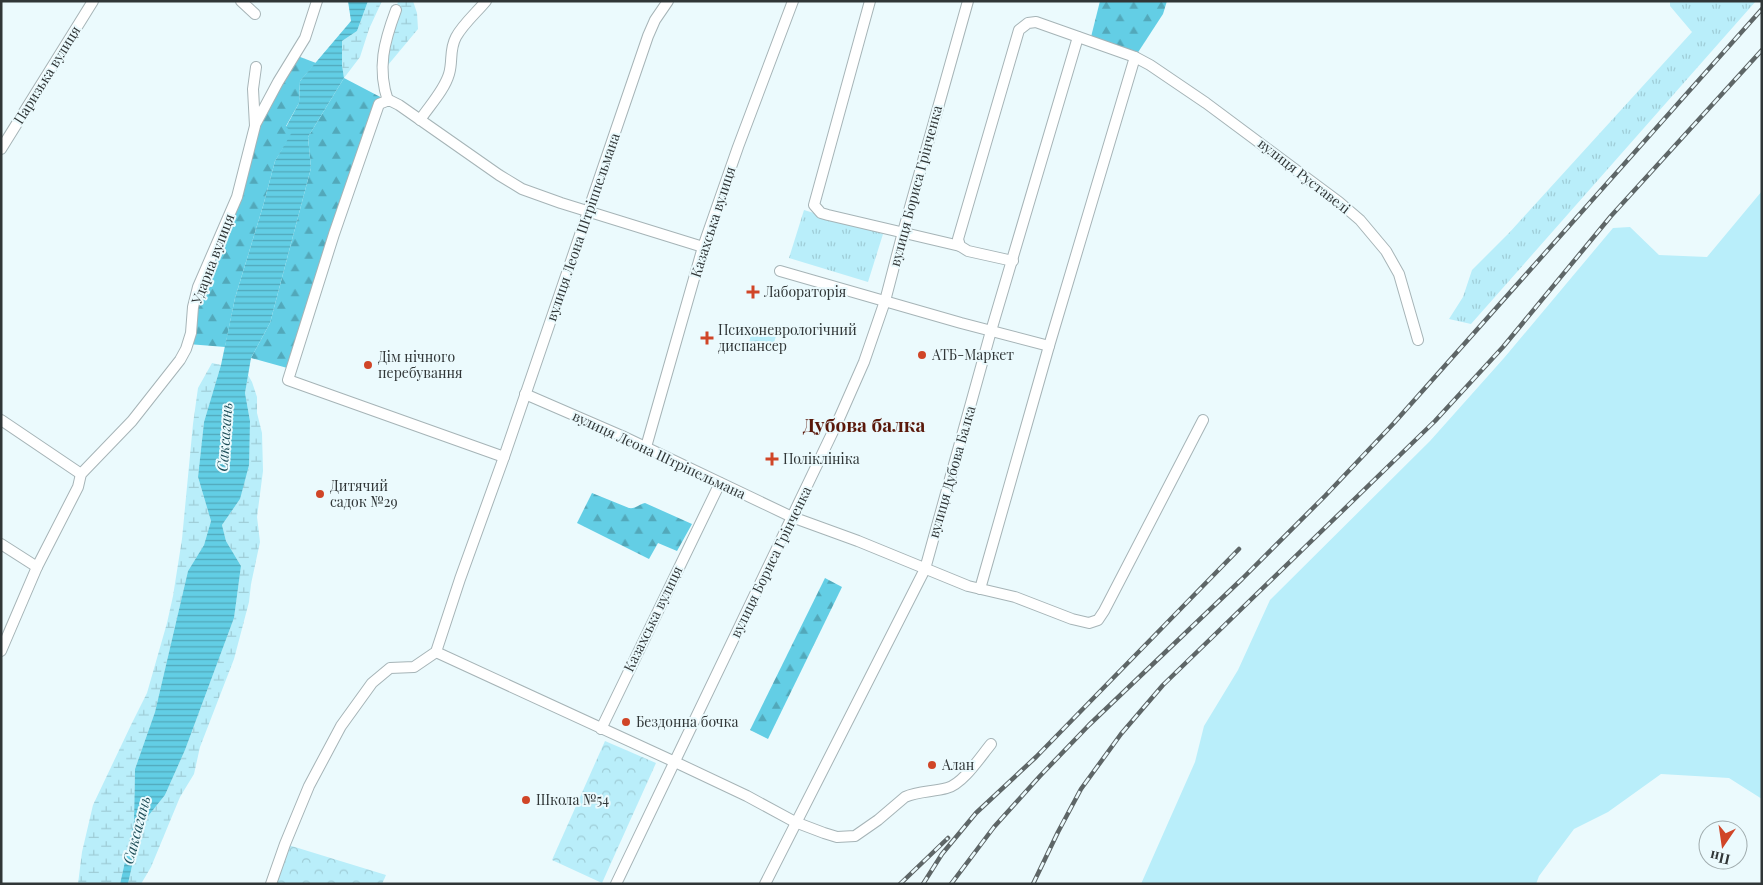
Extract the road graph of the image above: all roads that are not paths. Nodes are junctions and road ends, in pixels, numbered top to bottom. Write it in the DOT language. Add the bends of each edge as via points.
graph roads {
  1 [pos="93,1"];
  2 [pos="241,1"];
  3 [pos="317,1"];
  4 [pos="486,1"];
  5 [pos="668,1"];
  6 [pos="793,1"];
  7 [pos="870,1"];
  8 [pos="968,1"];
  9 [pos="396,10"];
  10 [pos="255,14"];
  11 [pos="1078,37"];
  12 [pos="1135,57"];
  13 [pos="256,67"];
  14 [pos="388,101"];
  15 [pos="420,120"];
  16 [pos="255,126"];
  17 [pos="1,149"];
  18 [pos="588,211"];
  19 [pos="902,232"];
  20 [pos="960,246"];
  21 [pos="703,247"];
  22 [pos="1013,261"];
  23 [pos="780,271"];
  24 [pos="885,300"];
  25 [pos="991,331"];
  26 [pos="1418,340"];
  27 [pos="1049,346"];
  28 [pos="526,394"];
  29 [pos="1,420"];
  30 [pos="1204,420"];
  31 [pos="646,447"];
  32 [pos="504,457"];
  33 [pos="81,474"];
  34 [pos="720,483"];
  35 [pos="792,517"];
  36 [pos="1,544"];
  37 [pos="38,567"];
  38 [pos="925,569"];
  39 [pos="980,589"];
  40 [pos="1,650"];
  41 [pos="436,652"];
  42 [pos="601,728"];
  43 [pos="991,744"];
  44 [pos="675,762"];
  45 [pos="795,822"];
  46 [pos="271,884"];
  47 [pos="616,884"];
  48 [pos="765,884"];
  1 -- 17 [label="street, Паризька вулиця"];
  2 -- 10 [label="street"];
  3 -- 16 [label="street" via="305,38"];
  4 -- 15 [label="street" via="457,35 450,54 447,80"];
  5 -- 18 [label="street, вулиця Леона Штріппельмана" via="648,36"];
  6 -- 21 [label="street, Казахська вулиця"];
  7 -- 19 [label="street" via="814,205 821,213"];
  8 -- 19 [label="street, вулиця Бориса Грінченка"];
  9 -- 14 [label="street" via="386,39 382,65"];
  11 -- 12 [label="street, вулиця Руставелі"];
  11 -- 20 [label="street, вулиця Руставелі" via="1036,22 1028,22 1020,28 958,239"];
  11 -- 22 [label="street, вулиця Дубова Балка"];
  12 -- 26 [label="street, вулиця Руставелі" via="1206,103 1360,220 1386,251 1399,274"];
  12 -- 27 [label="street"];
  13 -- 16 [label="street, Ударна вулиця" via="253,89"];
  14 -- 15 [label="street"];
  14 -- 32 [label="street" via="379,104 375,111 288,380"];
  15 -- 18 [label="street" via="522,189"];
  16 -- 33 [label="street, Ударна вулиця" via="237,197 198,287 186,349 132,421"];
  18 -- 21 [label="street"];
  18 -- 28 [label="street, вулиця Леона Штріппельмана"];
  19 -- 20 [label="street"];
  19 -- 24 [label="street, вулиця Бориса Грінченка"];
  20 -- 22 [label="street" via="968,251"];
  21 -- 31 [label="street, Казахська вулиця"];
  22 -- 25 [label="street, вулиця Дубова Балка"];
  23 -- 24 [label="street"];
  24 -- 25 [label="street"];
  24 -- 35 [label="street, вулиця Бориса Грінченка" via="850,394"];
  25 -- 27 [label="street"];
  25 -- 38 [label="street, вулиця Дубова Балка"];
  27 -- 39 [label="street"];
  28 -- 31 [label="street, вулиця Леона Штріпельмана"];
  28 -- 32 [label="street, вулиця Леона Штріппельмана"];
  29 -- 33 [label="street"];
  30 -- 39 [label="street, вулиця Леона Штріпельмана" via="1098,620 1089,623 1072,619 1015,597"];
  31 -- 34 [label="street, вулиця Леона Штріпельмана"];
  32 -- 41 [label="street, вулиця Леона Штріппельмана"];
  33 -- 37 [label="street, Ударна вулиця" via="78,487"];
  34 -- 35 [label="street, вулиця Леона Штріпельмана"];
  34 -- 42 [label="street, Казахська вулиця"];
  35 -- 38 [label="street, вулиця Леона Штріпельмана"];
  35 -- 44 [label="street, вулиця Бориса Грінченка"];
  36 -- 37 [label="street"];
  37 -- 40 [label="street, Ударна вулиця"];
  38 -- 39 [label="street, вулиця Леона Штріпельмана"];
  38 -- 45 [label="street, вулиця Дубова Балка"];
  41 -- 42 [label="street"];
  41 -- 46 [label="street" via="414,667 390,668 372,683 341,726 308,786"];
  42 -- 44 [label="street"];
  43 -- 45 [label="street" via="953,786 905,797 855,836 837,837"];
  44 -- 45 [label="street"];
  44 -- 47 [label="street, вулиця Бориса Грінченка"];
  45 -- 48 [label="street, вулиця Дубова Балка"];
}
